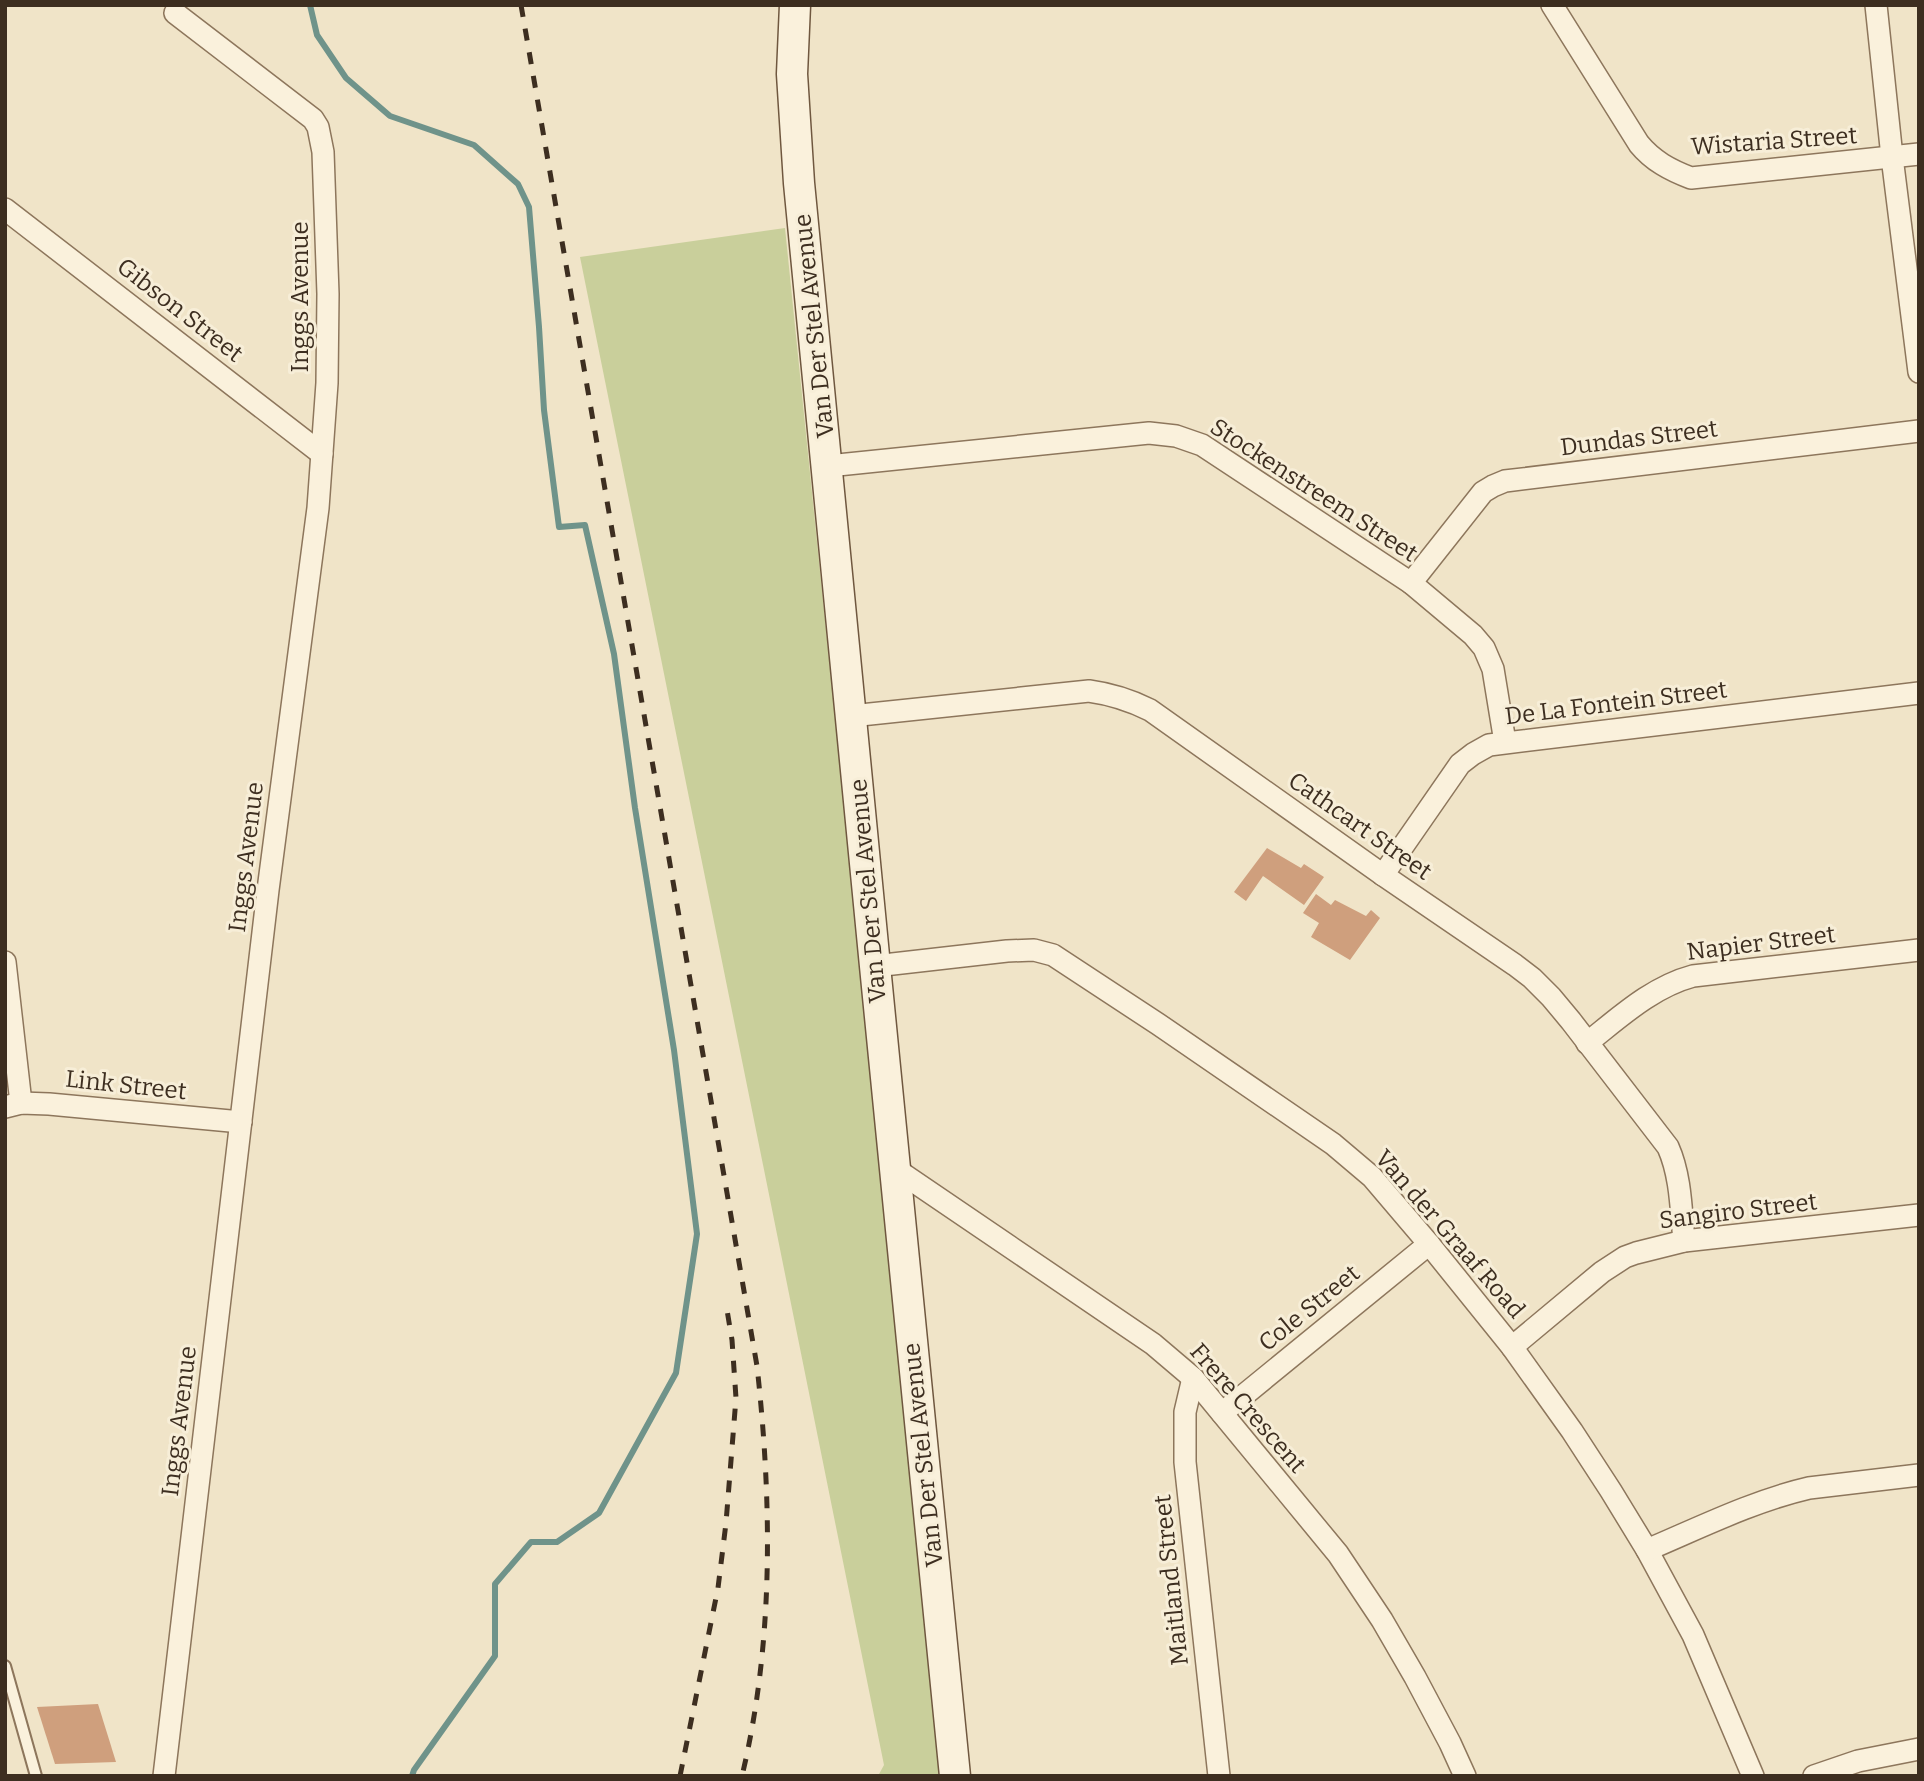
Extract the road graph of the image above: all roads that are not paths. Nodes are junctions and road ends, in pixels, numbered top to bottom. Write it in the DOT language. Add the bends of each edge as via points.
graph roads {
  1 [pos="795,5"];
  2 [pos="1552,5"];
  3 [pos="1876,5"];
  4 [pos="175,13"];
  5 [pos="1919,154"];
  6 [pos="1892,157"];
  7 [pos="5,209"];
  8 [pos="1919,372"];
  9 [pos="1919,431"];
  10 [pos="323,454"];
  11 [pos="828,466"];
  12 [pos="1411,583"];
  13 [pos="1919,693"];
  14 [pos="851,716"];
  15 [pos="1506,742"];
  16 [pos="1383,875"];
  17 [pos="1919,950"];
  18 [pos="5,962"];
  19 [pos="874,966"];
  20 [pos="1587,1043"];
  21 [pos="13,1105"];
  22 [pos="241,1122"];
  23 [pos="894,1168"];
  24 [pos="1919,1216"];
  25 [pos="1684,1241"];
  26 [pos="1429,1244"];
  27 [pos="1512,1347"];
  28 [pos="1193,1378"];
  29 [pos="1222,1413"];
  30 [pos="1919,1475"];
  31 [pos="1647,1550"];
  32 [pos="5,1666"];
  33 [pos="1919,1749"];
  34 [pos="36,1776"];
  35 [pos="164,1776"];
  36 [pos="955,1776"];
  37 [pos="1219,1776"];
  38 [pos="1465,1776"];
  39 [pos="1753,1776"];
  40 [pos="1814,1776"];
  1 -- 11 [label="street, Van Der Stel Avenue" via="792,74 799,183"];
  2 -- 6 [label="street, Wistaria Street" via="1639,144 1671,170 1691,177"];
  3 -- 6 [label="street"];
  4 -- 10 [label="street, Inggs Avenue" via="306,111 318,127 328,293"];
  5 -- 6 [label="street, Wistaria Street"];
  6 -- 8 [label="street"];
  7 -- 10 [label="street, Gibson Street"];
  9 -- 12 [label="street, Dundas Street" via="1505,481 1483,492"];
  10 -- 22 [label="street, Inggs Avenue"];
  11 -- 12 [label="street, Stockenstreem Street" via="1149,433 1175,436 1202,445"];
  11 -- 14 [label="street, Van Der Stel Avenue"];
  12 -- 15 [label="street, Stockenstreem Street" via="1484,648 1493,669"];
  13 -- 15 [label="street, De La Fontein Street"];
  14 -- 16 [label="street, Cathcart Street" via="1089,691 1110,694 1150,710"];
  14 -- 19 [label="street, Van Der Stel Avenue"];
  15 -- 16 [label="street, De La Fontein Street" via="1489,745 1460,764"];
  16 -- 20 [label="street, Cathcart Street" via="1524,971"];
  17 -- 20 [label="street, Napier Street" via="1693,976 1643,999"];
  18 -- 21 [label="street"];
  19 -- 23 [label="street, Van Der Stel Avenue"];
  19 -- 26 [label="street, Van der Graaf Road" via="1007,951 1053,955 1333,1144 1372,1177"];
  20 -- 25 [label="street, Cathcart Street" via="1668,1147 1677,1177"];
  21 -- 22 [label="street, Link Street" via="49,1104"];
  22 -- 35 [label="street, Inggs Avenue"];
  23 -- 28 [label="street, Frere Crescent" via="1125,1324"];
  23 -- 36 [label="street, Van Der Stel Avenue"];
  24 -- 25 [label="street, Sangiro Street"];
  25 -- 27 [label="street, Sangiro Street" via="1653,1247 1615,1263"];
  26 -- 27 [label="street, Van der Graaf Road"];
  26 -- 29 [label="street, Cole Street"];
  27 -- 31 [label="street, Van der Graaf Road"];
  28 -- 29 [label="street, Frere Crescent"];
  28 -- 37 [label="street, Maitland Street" via="1185,1412 1185,1462"];
  29 -- 38 [label="street, Frere Crescent" via="1338,1554 1382,1620"];
  30 -- 31 [label="street" via="1795,1491"];
  31 -- 39 [label="street, Van der Graaf Road" via="1693,1635"];
  32 -- 34 [label="lane"];
  33 -- 40 [label="street" via="1858,1761"];
}
